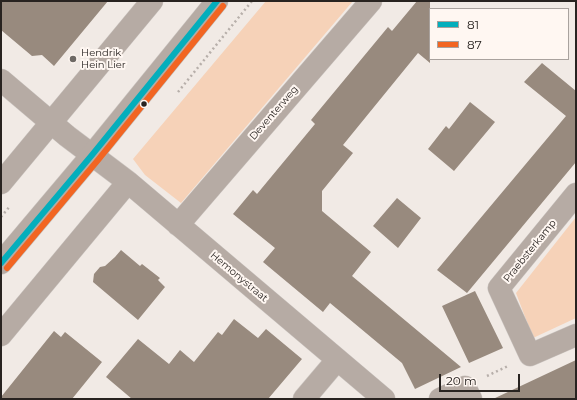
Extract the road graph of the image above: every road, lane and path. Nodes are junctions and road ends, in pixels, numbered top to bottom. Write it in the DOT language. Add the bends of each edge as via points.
graph roads {
  1 [pos="152,1"];
  2 [pos="217,1"];
  3 [pos="371,1"];
  4 [pos="1,80"];
  5 [pos="51,123"];
  6 [pos="92,155"];
  7 [pos="128,182"];
  8 [pos="1,183"];
  9 [pos="576,194"];
  10 [pos="178,225"];
  11 [pos="1,263"];
  12 [pos="1,335"];
  13 [pos="576,335"];
  14 [pos="530,355"];
  15 [pos="338,360"];
  16 [pos="468,393"];
  17 [pos="304,399"];
  18 [pos="384,399"];
  19 [pos="440,399"];
  1 -- 5 [label="street"];
  2 -- 6 [label="street"];
  3 -- 10 [label="street, Deventerweg"];
  4 -- 5 [label="street"];
  5 -- 6 [label="street"];
  5 -- 8 [label="street"];
  6 -- 7 [label="street, Hemonystraat"];
  6 -- 11 [label="street"];
  7 -- 10 [label="street, Hemonystraat"];
  7 -- 12 [label="street"];
  9 -- 14 [label="street, Praebsterkamp" via="499,288"];
  10 -- 15 [label="street, Hemonystraat"];
  13 -- 14 [label="street"];
  14 -- 16 [label="path"];
  15 -- 17 [label="street"];
  15 -- 18 [label="street, Hemonystraat"];
  16 -- 19 [label="street"];
}
